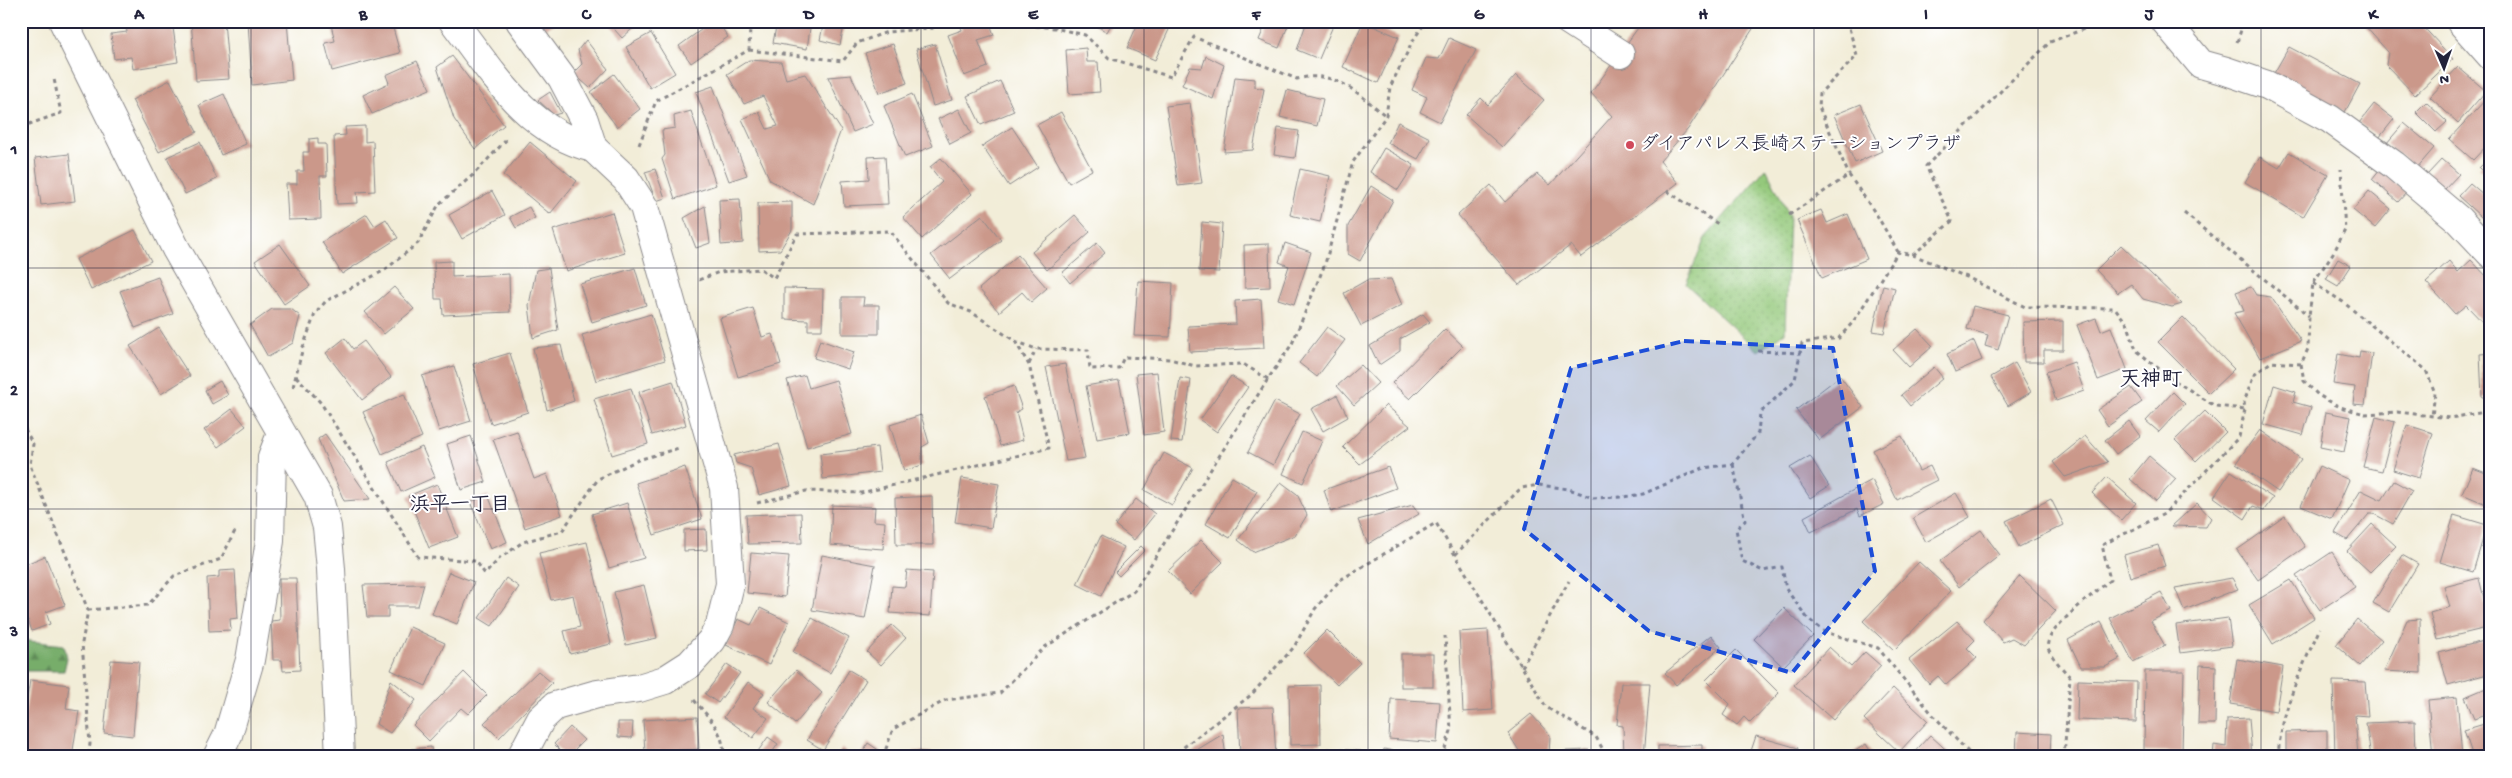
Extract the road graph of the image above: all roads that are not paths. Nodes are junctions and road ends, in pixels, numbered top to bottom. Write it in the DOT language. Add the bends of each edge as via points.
graph roads {
  1 [pos="63,21"];
  2 [pos="453,21"];
  3 [pos="520,21"];
  4 [pos="1569,21"];
  5 [pos="2165,21"];
  6 [pos="2460,21"];
  7 [pos="1620,54"];
  8 [pos="2491,56"];
  9 [pos="593,148"];
  10 [pos="2491,254"];
  11 [pos="281,434"];
  12 [pos="217,757"];
  13 [pos="340,757"];
  14 [pos="521,757"];
  1 -- 11 [label="street" via="176,249"];
  2 -- 9 [label="street" via="513,100 554,133"];
  3 -- 9 [label="street" via="562,78 584,120"];
  4 -- 7 [label="street"];
  5 -- 10 [label="street" via="2201,64 2267,85 2330,119 2459,220"];
  6 -- 8 [label="street"];
  9 -- 14 [label="street" via="626,180 644,208 724,488 730,584 720,625 712,640 690,664 665,680 555,706 541,719"];
  11 -- 12 [label="street" via="272,457 270,542 250,660 228,735"];
  11 -- 13 [label="street" via="318,496 327,527"];
}
